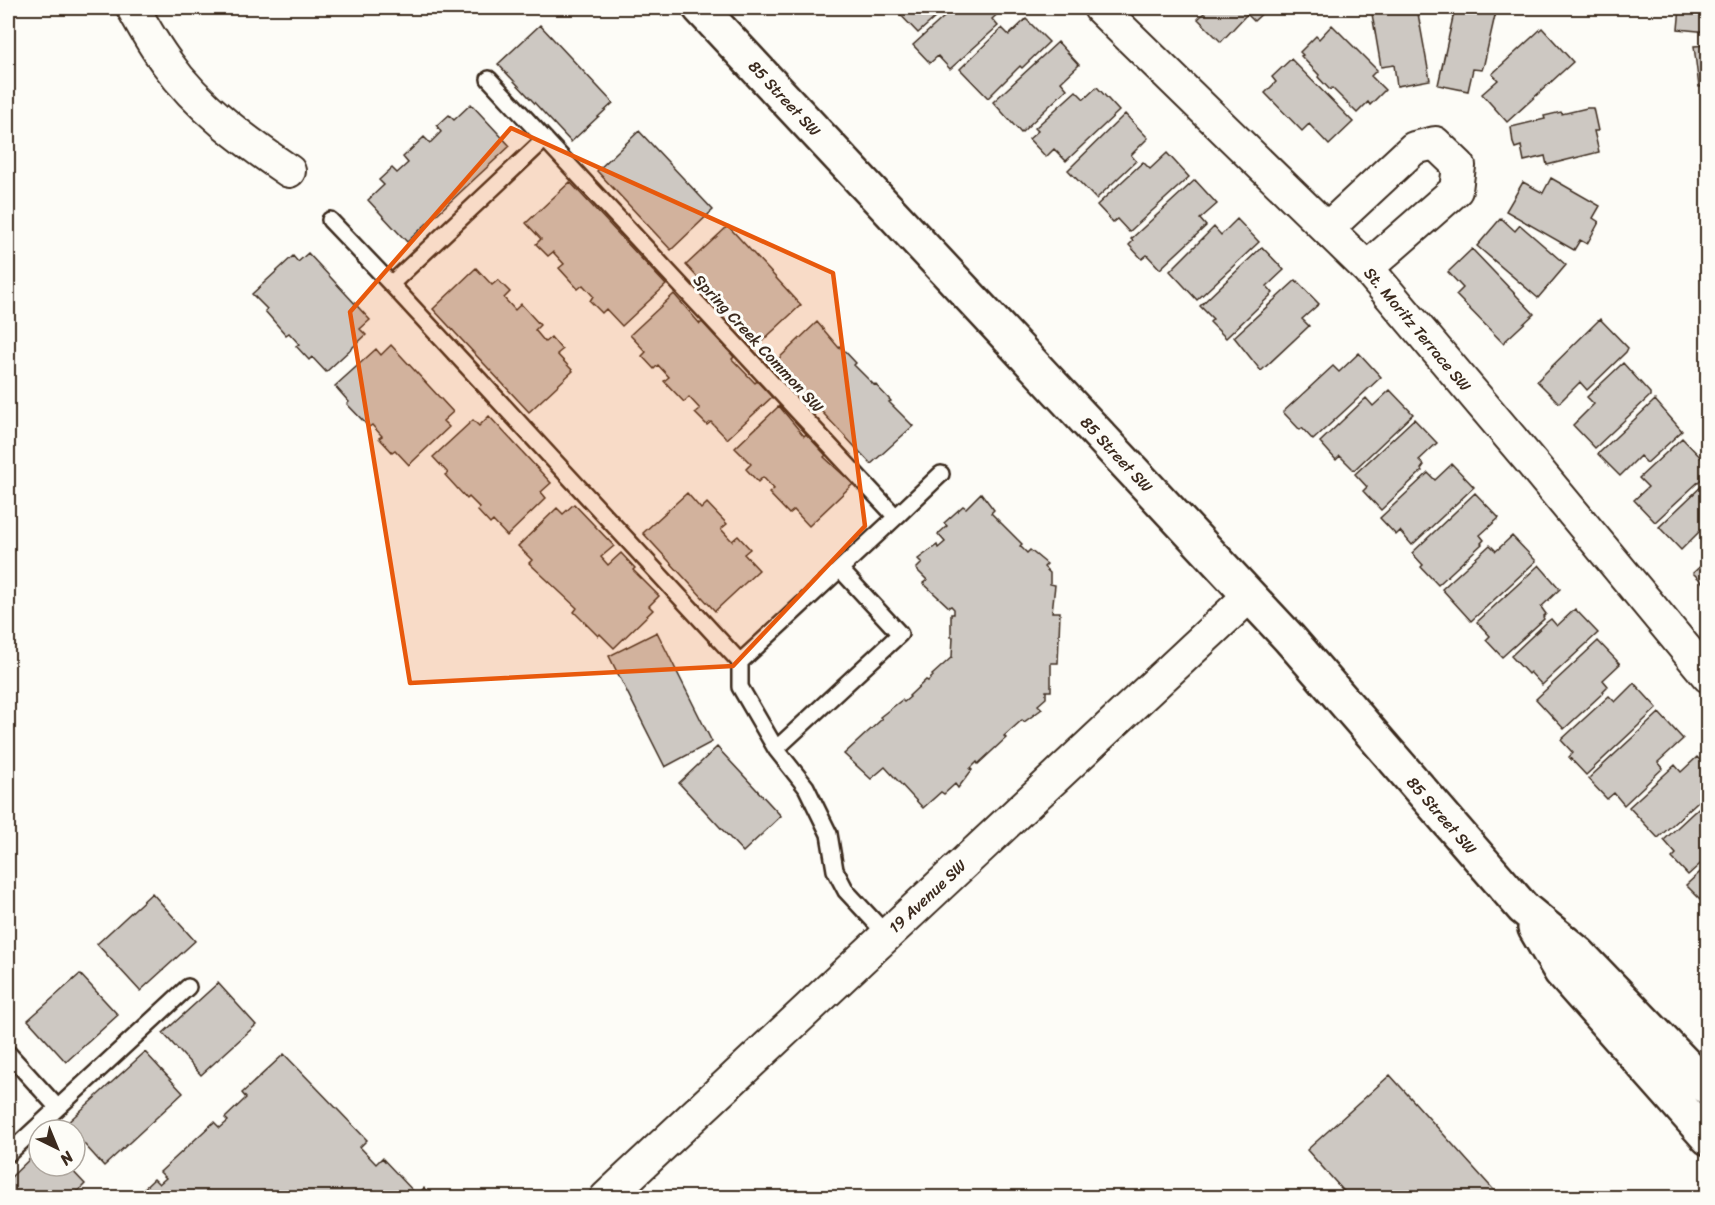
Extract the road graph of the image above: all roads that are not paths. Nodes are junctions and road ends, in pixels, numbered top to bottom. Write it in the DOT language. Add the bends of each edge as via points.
graph roads {
  1 [pos="133,8"];
  2 [pos="700,8"];
  3 [pos="1100,8"];
  4 [pos="489,79"];
  5 [pos="545,139"];
  6 [pos="289,171"];
  7 [pos="330,220"];
  8 [pos="1328,228"];
  9 [pos="1367,268"];
  10 [pos="391,284"];
  11 [pos="941,474"];
  12 [pos="896,517"];
  13 [pos="840,569"];
  14 [pos="1249,596"];
  15 [pos="740,662"];
  16 [pos="1707,676"];
  17 [pos="776,749"];
  18 [pos="1523,909"];
  19 [pos="886,934"];
  20 [pos="188,987"];
  21 [pos="8,1053"];
  22 [pos="1707,1088"];
  23 [pos="57,1107"];
  24 [pos="1707,1138"];
  25 [pos="8,1154"];
  26 [pos="606,1197"];
  1 -- 6 [label="street" via="168,65 196,97 248,143"];
  2 -- 14 [label="street, 85 Street SW"];
  3 -- 8 [label="street, St. Moritz Terrace SW"];
  4 -- 5 [label="lane, Spring Creek Common SW"];
  5 -- 10 [label="lane"];
  5 -- 12 [label="lane, Spring Creek Common SW"];
  7 -- 10 [label="lane"];
  8 -- 9 [label="street, St. Moritz Terrace SW"];
  8 -- 9 [label="street" via="1414,148 1435,143 1460,166 1456,190"];
  9 -- 16 [label="street, St. Moritz Terrace SW"];
  10 -- 15 [label="lane"];
  11 -- 12 [label="lane"];
  12 -- 13 [label="lane"];
  13 -- 15 [label="lane"];
  13 -- 17 [label="lane" via="900,634"];
  14 -- 18 [label="street, 85 Street SW"];
  14 -- 19 [label="street, 19 Avenue SW"];
  15 -- 17 [label="lane" via="740,687"];
  17 -- 19 [label="lane" via="806,787 829,834 835,870 846,891"];
  18 -- 22 [label="street, 85 Street SW" via="1579,954"];
  18 -- 24 [label="street, 85 Street SW" via="1561,972"];
  19 -- 26 [label="street, 19 Avenue SW"];
  20 -- 23 [label="lane"];
  21 -- 23 [label="lane"];
  23 -- 25 [label="lane"];
}
